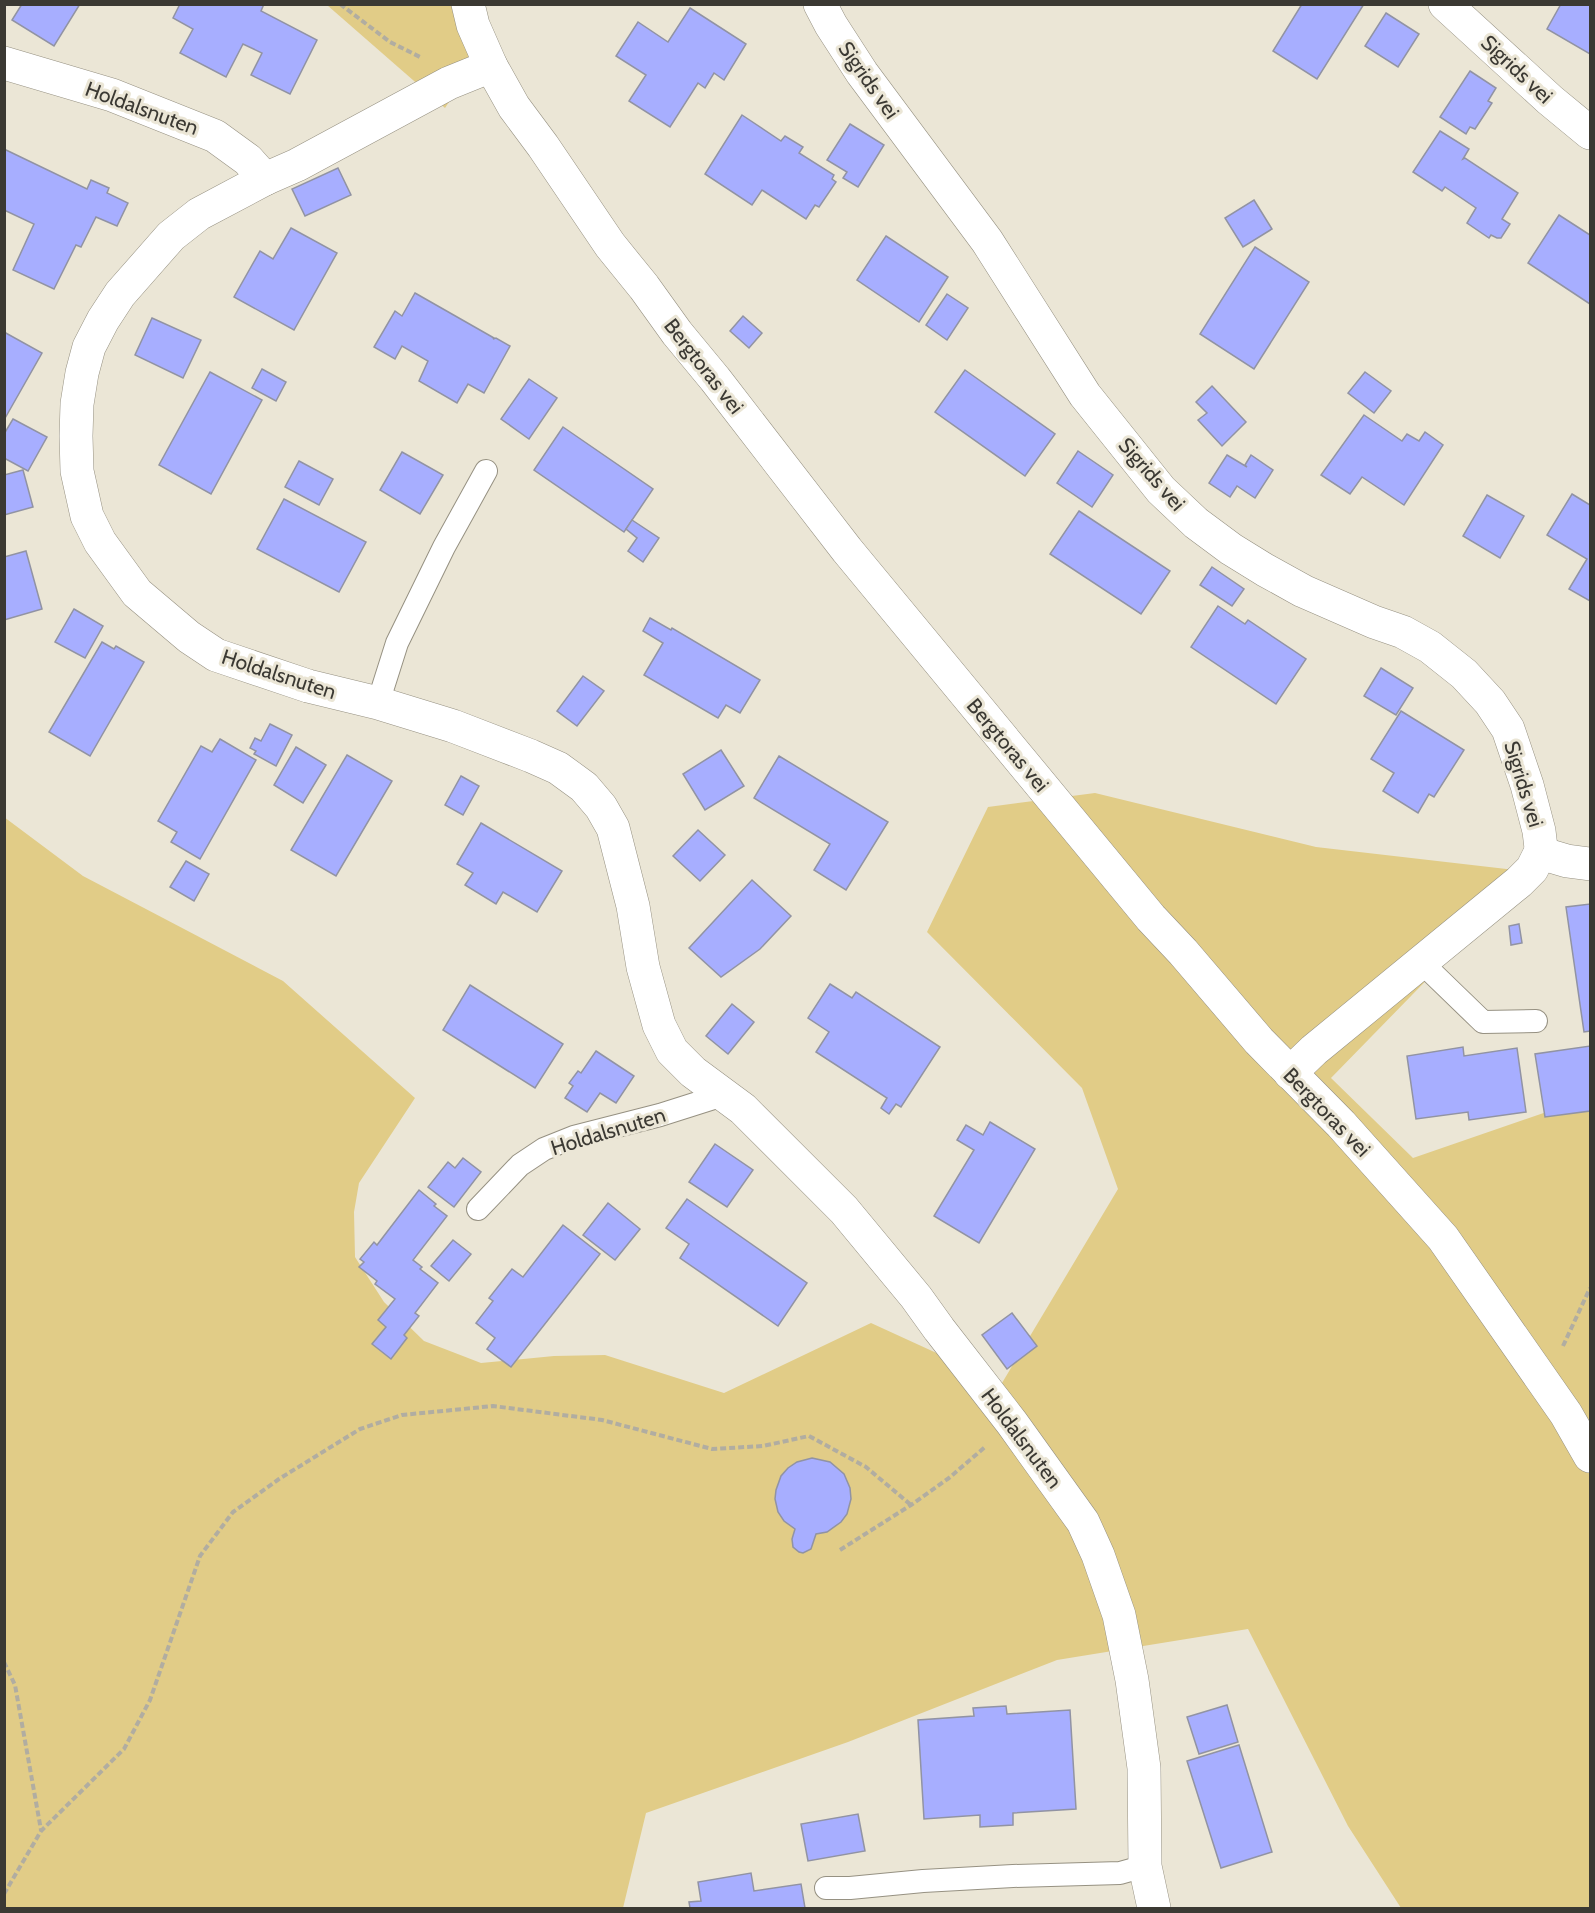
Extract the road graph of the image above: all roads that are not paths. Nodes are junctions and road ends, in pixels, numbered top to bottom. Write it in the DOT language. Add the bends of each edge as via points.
graph roads {
  1 [pos="468,4"];
  2 [pos="820,4"];
  3 [pos="1445,4"];
  4 [pos="4,63"];
  5 [pos="491,66"];
  6 [pos="1590,133"];
  7 [pos="265,179"];
  8 [pos="486,471"];
  9 [pos="378,703"];
  10 [pos="1540,853"];
  11 [pos="1590,864"];
  12 [pos="1421,962"];
  13 [pos="1536,1021"];
  14 [pos="1290,1073"];
  15 [pos="723,1095"];
  16 [pos="478,1209"];
  17 [pos="1590,1456"];
  18 [pos="1145,1866"];
  19 [pos="826,1888"];
  20 [pos="1154,1908"];
  1 -- 5 [label="street, Bergtoras vei"];
  2 -- 10 [label="street, Sigrids vei" via="862,73 987,242 1085,395 1161,490 1231,549 1265,570 1430,647 1464,674 1490,702 1508,729 1527,785 1539,831"];
  3 -- 6 [label="street, Sigrids vei"];
  4 -- 7 [label="street, Holdalsnuten" via="112,95 215,136 248,160"];
  5 -- 7 [label="street, Holdalsnuten" via="449,83"];
  5 -- 14 [label="street, Bergtoras vei" via="514,107 610,245 847,550 1151,918"];
  7 -- 9 [label="street, Holdalsnuten" via="198,214 171,236 120,294 103,320 89,347 77,404 81,494 100,542 137,593 189,637 216,655 246,666"];
  8 -- 9 [label="lane" via="397,643"];
  9 -- 15 [label="street, Holdalsnuten" via="531,756 558,768 584,787 613,828 659,1025 672,1050"];
  10 -- 11 [label="street, Sigrids vei"];
  10 -- 12 [label="street, Sigrids vei" via="1520,882"];
  12 -- 13 [label="lane" via="1483,1022"];
  12 -- 14 [label="street, Sigrids vei"];
  14 -- 17 [label="street, Bergtoras vei" via="1443,1238 1566,1414"];
  15 -- 16 [label="lane, Holdalsnuten" via="544,1149 520,1165"];
  15 -- 18 [label="street, Holdalsnuten" via="743,1109 844,1210 916,1297 1083,1522 1119,1615 1132,1680 1144,1768"];
  18 -- 19 [label="lane" via="1120,1874 1013,1876"];
  18 -- 20 [label="street, Holdalsnuten"];
}
